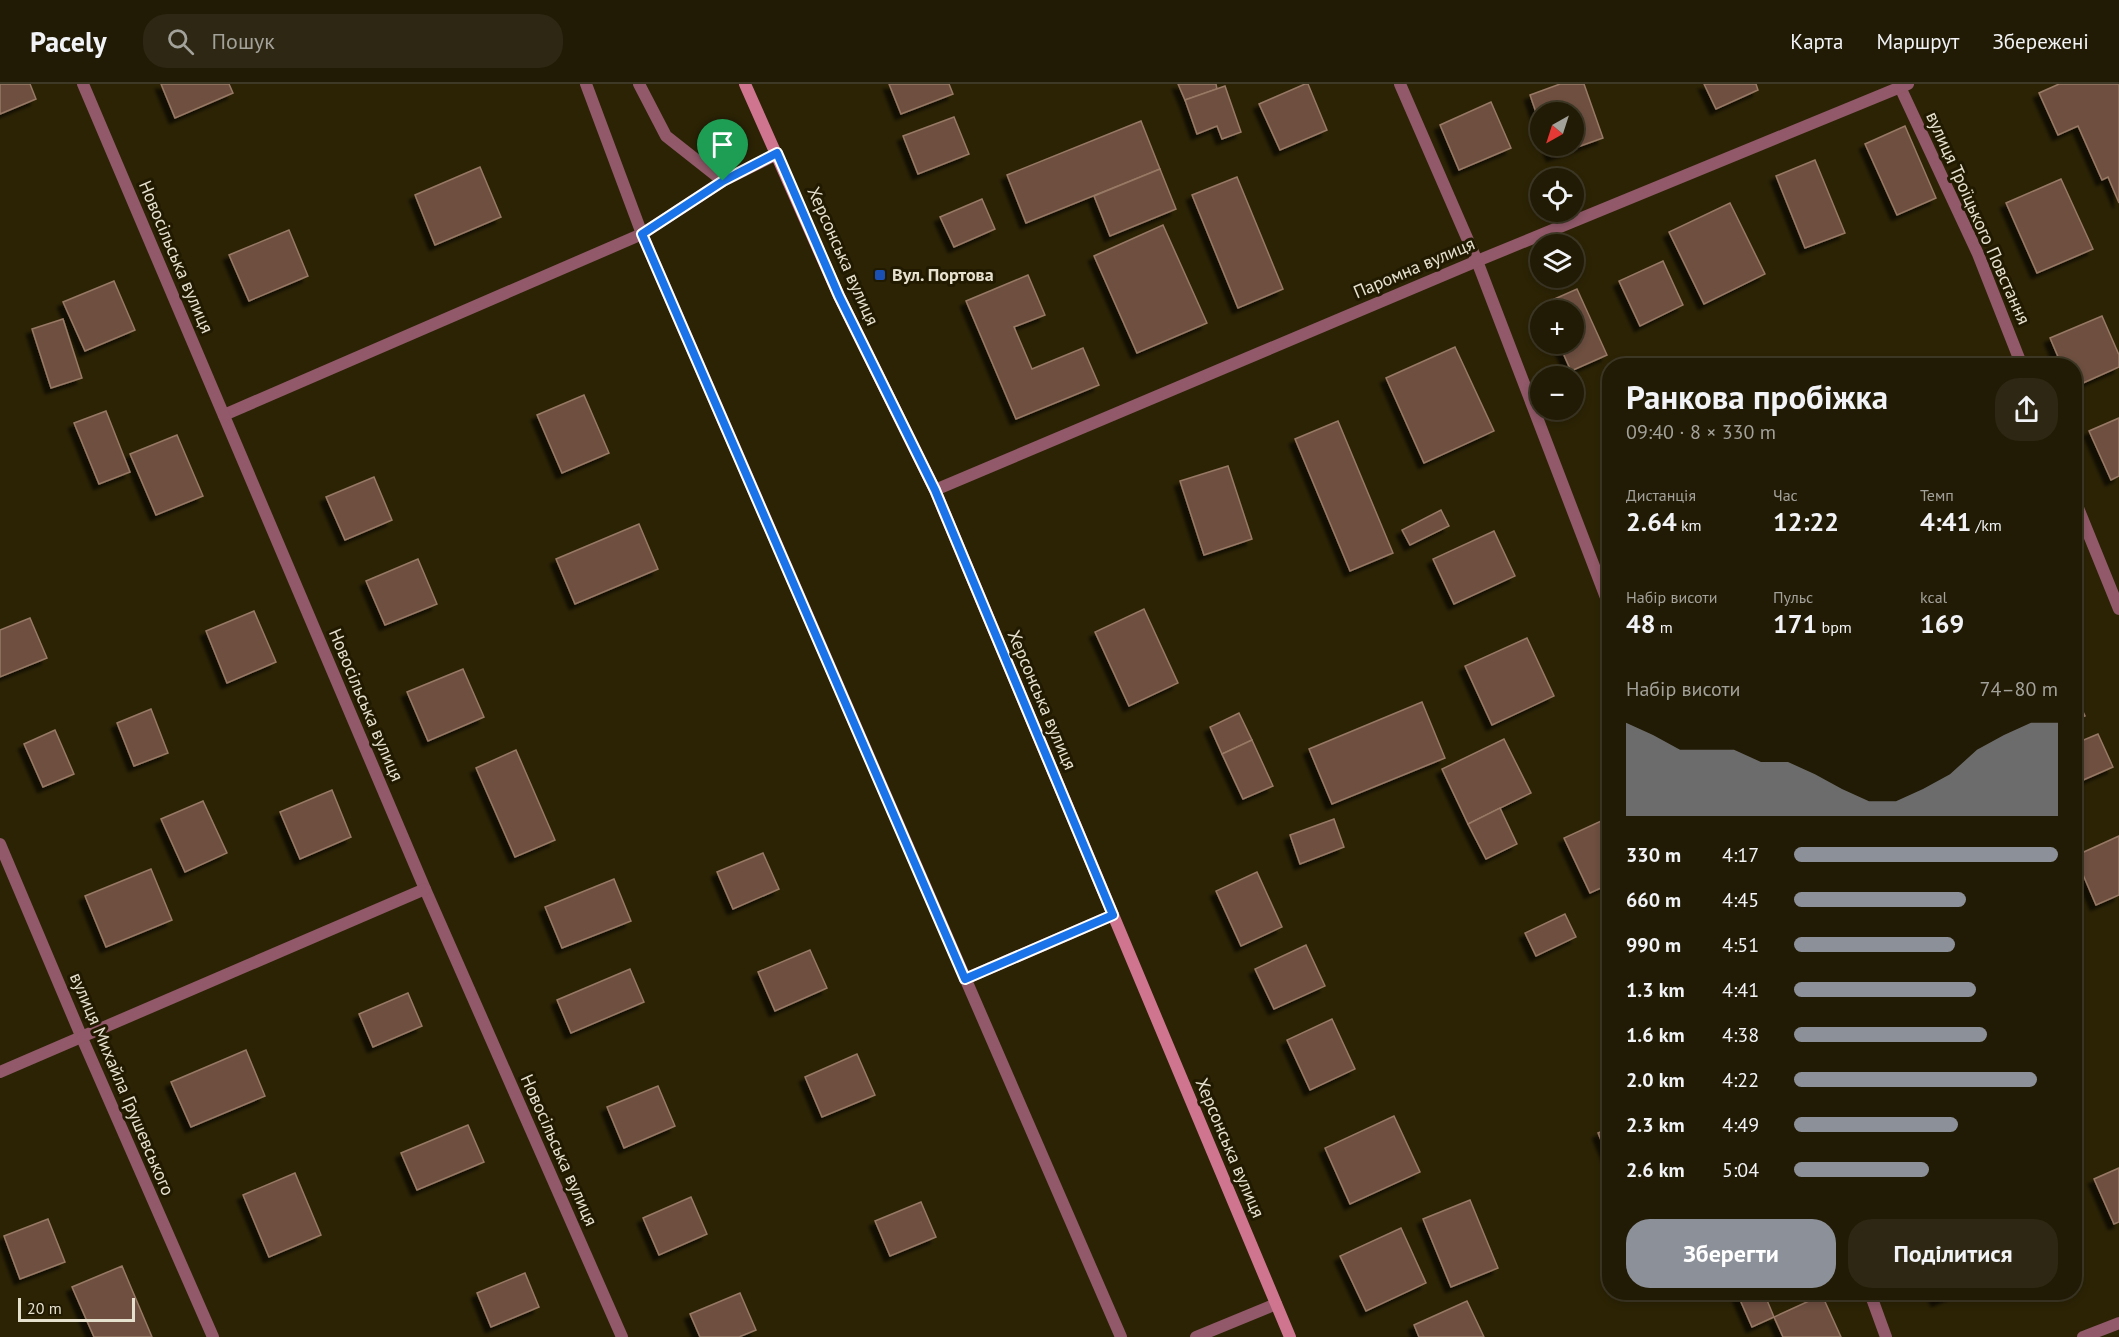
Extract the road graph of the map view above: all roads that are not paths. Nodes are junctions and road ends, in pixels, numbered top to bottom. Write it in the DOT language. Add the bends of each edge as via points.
graph roads {
  1 [pos="82,84"];
  2 [pos="586,84"];
  3 [pos="639,84"];
  4 [pos="745,84"];
  5 [pos="1400,84"];
  6 [pos="1903,85"];
  7 [pos="777,153"];
  8 [pos="723,181"];
  9 [pos="642,234"];
  10 [pos="1478,261"];
  11 [pos="2019,358"];
  12 [pos="224,415"];
  13 [pos="935,490"];
  14 [pos="2082,518"];
  15 [pos="1602,587"];
  16 [pos="2119,609"];
  17 [pos="0,843"];
  18 [pos="425,890"];
  19 [pos="1113,915"];
  20 [pos="965,979"];
  21 [pos="82,1038"];
  22 [pos="0,1072"];
  23 [pos="1873,1300"];
  24 [pos="1276,1304"];
  25 [pos="2119,1323"];
  26 [pos="213,1337"];
  27 [pos="622,1337"];
  28 [pos="1121,1337"];
  29 [pos="1196,1337"];
  30 [pos="1290,1337"];
  31 [pos="1886,1337"];
  32 [pos="2083,1337"];
  1 -- 12 [label="street, Новосільська вулиця"];
  2 -- 9 [label="street"];
  3 -- 8 [label="street" via="666,136"];
  4 -- 7 [label="main road, Херсонська вулиця"];
  5 -- 10 [label="street"];
  6 -- 10 [label="street, Паромна вулиця"];
  6 -- 11 [label="street, вулиця Троїцького Повстання" via="1978,254"];
  7 -- 8 [label="street"];
  7 -- 13 [label="main road, Херсонська вулиця" via="839,296"];
  8 -- 9 [label="street"];
  9 -- 12 [label="street"];
  9 -- 20 [label="street"];
  10 -- 13 [label="street, Паромна вулиця"];
  10 -- 15 [label="street"];
  12 -- 18 [label="street, Новосільська вулиця"];
  13 -- 19 [label="main road, Херсонська вулиця"];
  14 -- 16 [label="street"];
  17 -- 21 [label="street, вулиця Михайла Грушевського"];
  18 -- 21 [label="street"];
  18 -- 27 [label="street, Новосільська вулиця"];
  19 -- 20 [label="street"];
  19 -- 24 [label="main road, Херсонська вулиця"];
  20 -- 28 [label="street"];
  21 -- 22 [label="street"];
  21 -- 26 [label="street, вулиця Михайла Грушевського"];
  23 -- 31 [label="street"];
  24 -- 29 [label="street"];
  24 -- 30 [label="main road, Херсонська вулиця"];
  25 -- 32 [label="street"];
}
